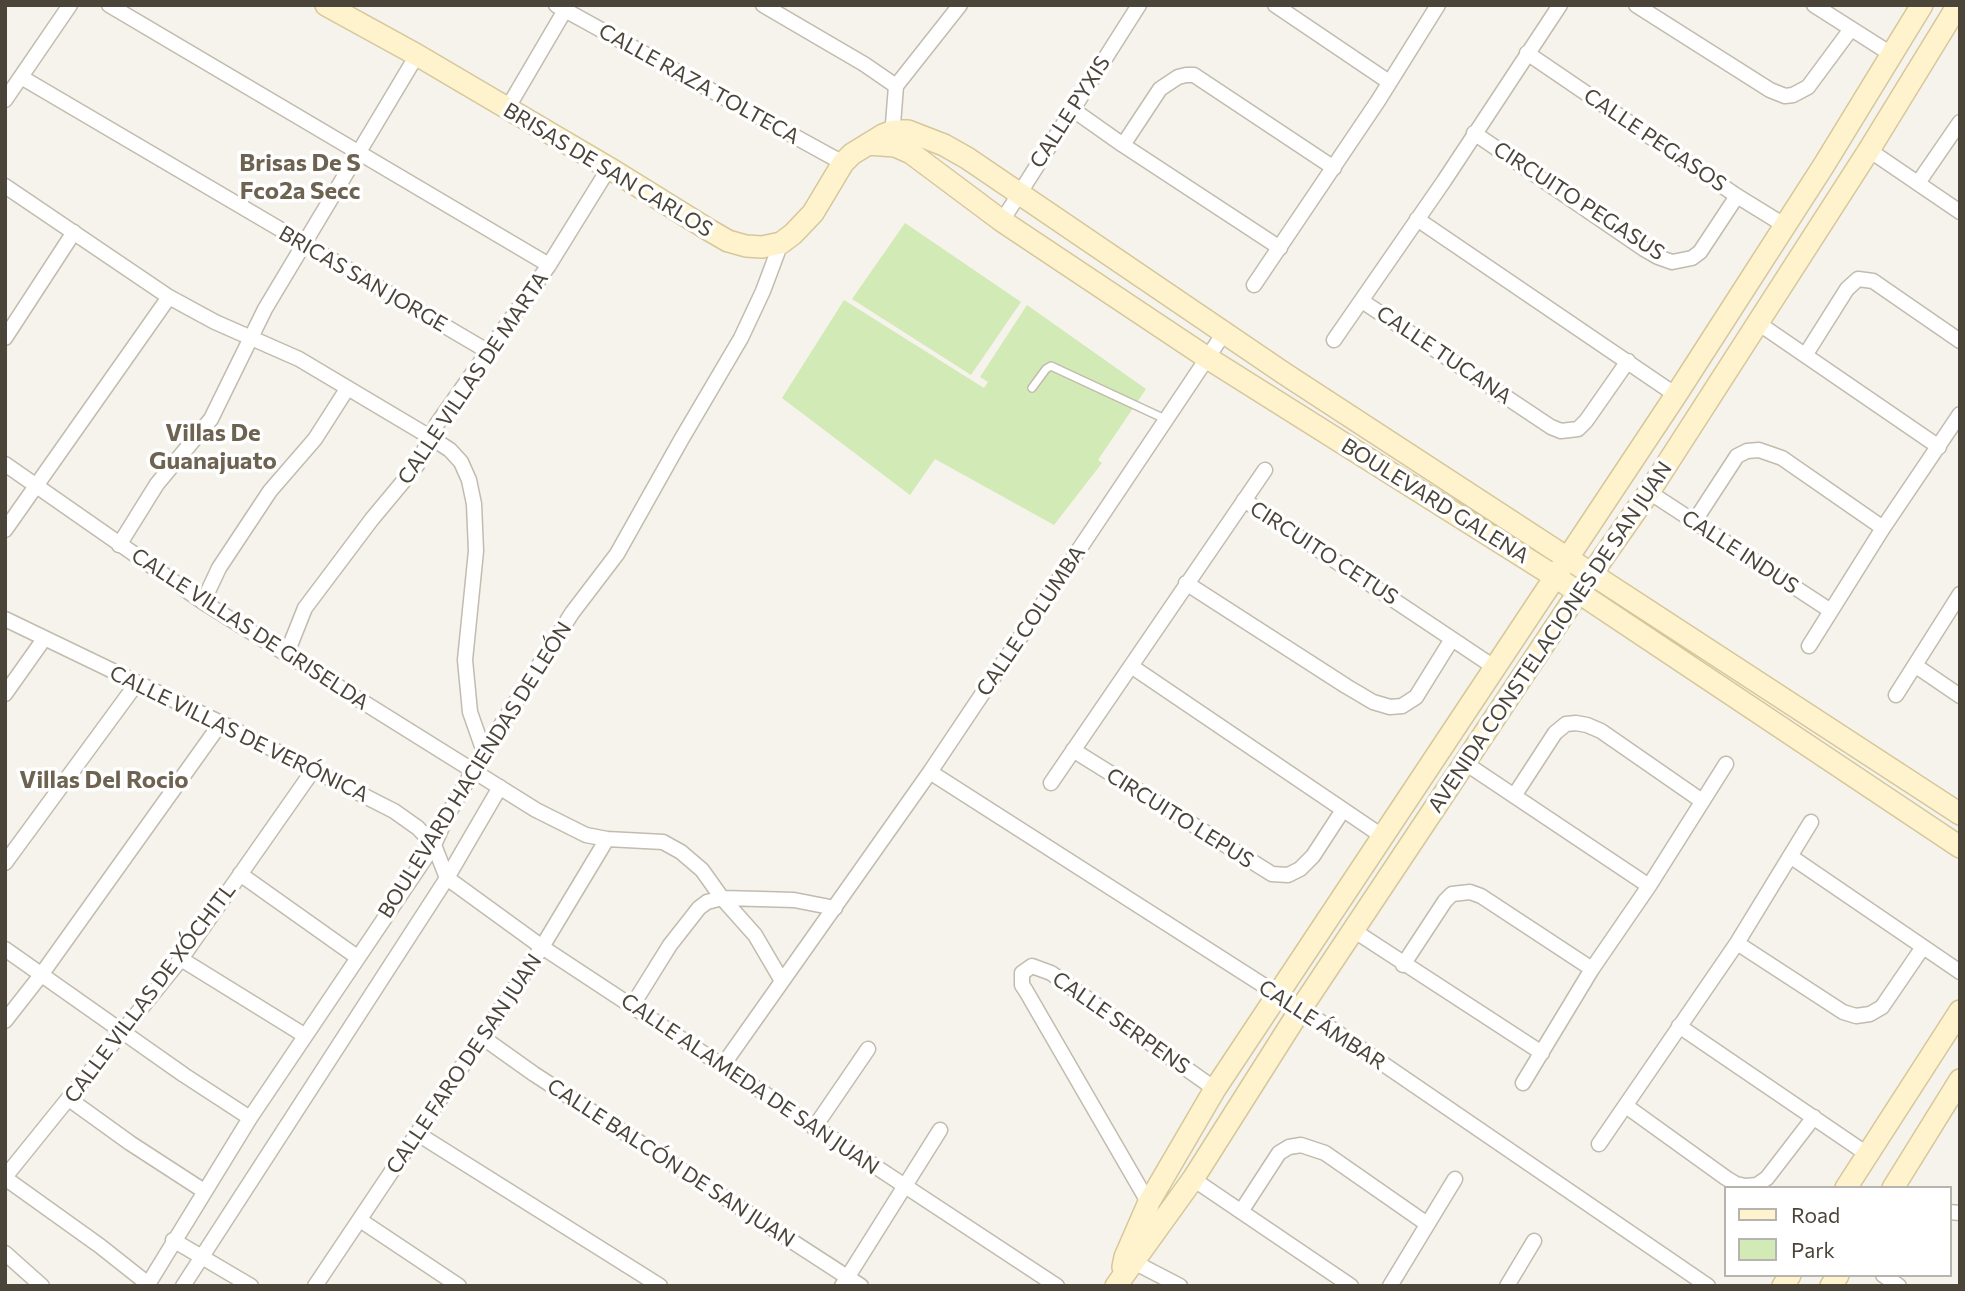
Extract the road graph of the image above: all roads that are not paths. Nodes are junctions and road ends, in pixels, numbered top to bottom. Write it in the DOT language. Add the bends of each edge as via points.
graph roads {
  1 [pos="70,5"];
  2 [pos="109,5"];
  3 [pos="326,5"];
  4 [pos="763,5"];
  5 [pos="960,5"];
  6 [pos="1139,5"];
  7 [pos="1275,5"];
  8 [pos="1438,5"];
  9 [pos="1560,5"];
  10 [pos="1636,5"];
  11 [pos="1814,5"];
  12 [pos="1922,5"];
  13 [pos="1958,5"];
  14 [pos="563,7"];
  15 [pos="1851,29"];
  16 [pos="1527,53"];
  17 [pos="1891,54"];
  18 [pos="417,55"];
  19 [pos="21,77"];
  20 [pos="1389,82"];
  21 [pos="896,86"];
  22 [pos="5,100"];
  23 [pos="507,109"];
  24 [pos="1072,109"];
  25 [pos="1960,122"];
  26 [pos="1475,133"];
  27 [pos="903,141"];
  28 [pos="1123,145"];
  29 [pos="1869,150"];
  30 [pos="357,153"];
  31 [pos="843,163"];
  32 [pos="609,168"];
  33 [pos="1334,168"];
  34 [pos="1918,183"];
  35 [pos="5,186"];
  36 [pos="1017,193"];
  37 [pos="1737,196"];
  38 [pos="1960,212"];
  39 [pos="1417,219"];
  40 [pos="1002,221"];
  41 [pos="1784,225"];
  42 [pos="74,232"];
  43 [pos="780,243"];
  44 [pos="304,246"];
  45 [pos="1280,248"];
  46 [pos="549,265"];
  47 [pos="1254,285"];
  48 [pos="169,297"];
  49 [pos="1362,301"];
  50 [pos="1758,323"];
  51 [pos="1224,333"];
  52 [pos="5,338"];
  53 [pos="250,338"];
  54 [pos="1334,340"];
  55 [pos="1960,341"];
  56 [pos="489,352"];
  57 [pos="1806,354"];
  58 [pos="1206,357"];
  59 [pos="1628,361"];
  60 [pos="1032,388"];
  61 [pos="347,389"];
  62 [pos="1676,395"];
  63 [pos="1960,414"];
  64 [pos="1165,419"];
  65 [pos="430,437"];
  66 [pos="1939,447"];
  67 [pos="5,464"];
  68 [pos="1265,470"];
  69 [pos="35,484"];
  70 [pos="1649,492"];
  71 [pos="1244,500"];
  72 [pos="1694,522"];
  73 [pos="1883,528"];
  74 [pos="5,530"];
  75 [pos="119,545"];
  76 [pos="1567,558"];
  77 [pos="1591,574"];
  78 [pos="1554,576"];
  79 [pos="1186,583"];
  80 [pos="1578,593"];
  81 [pos="1960,594"];
  82 [pos="203,602"];
  83 [pos="1831,611"];
  84 [pos="5,619"];
  85 [pos="44,639"];
  86 [pos="1452,639"];
  87 [pos="1810,646"];
  88 [pos="287,653"];
  89 [pos="1131,666"];
  90 [pos="1916,666"];
  91 [pos="1494,667"];
  92 [pos="137,682"];
  93 [pos="5,694"];
  94 [pos="1896,695"];
  95 [pos="1960,696"];
  96 [pos="221,723"];
  97 [pos="1073,750"];
  98 [pos="484,752"];
  99 [pos="1465,763"];
  100 [pos="1726,764"];
  101 [pos="314,769"];
  102 [pos="472,772"];
  103 [pos="930,772"];
  104 [pos="1051,783"];
  105 [pos="500,787"];
  106 [pos="1514,796"];
  107 [pos="1702,801"];
  108 [pos="1343,810"];
  109 [pos="1960,814"];
  110 [pos="1811,822"];
  111 [pos="1382,836"];
  112 [pos="607,839"];
  113 [pos="434,845"];
  114 [pos="1960,847"];
  115 [pos="1790,856"];
  116 [pos="5,863"];
  117 [pos="240,874"];
  118 [pos="447,878"];
  119 [pos="1649,886"];
  120 [pos="722,898"];
  121 [pos="835,908"];
  122 [pos="1353,930"];
  123 [pos="1737,943"];
  124 [pos="542,947"];
  125 [pos="1923,947"];
  126 [pos="5,949"];
  127 [pos="357,957"];
  128 [pos="181,959"];
  129 [pos="1403,965"];
  130 [pos="1592,969"];
  131 [pos="1960,972"];
  132 [pos="41,975"];
  133 [pos="782,981"];
  134 [pos="1278,996"];
  135 [pos="632,1006"];
  136 [pos="1300,1010"];
  137 [pos="1960,1011"];
  138 [pos="5,1021"];
  139 [pos="1679,1027"];
  140 [pos="123,1031"];
  141 [pos="304,1035"];
  142 [pos="482,1037"];
  143 [pos="868,1049"];
  144 [pos="1542,1053"];
  145 [pos="723,1065"];
  146 [pos="1522,1083"];
  147 [pos="1959,1083"];
  148 [pos="1215,1089"];
  149 [pos="69,1099"];
  150 [pos="1626,1105"];
  151 [pos="1814,1117"];
  152 [pos="250,1118"];
  153 [pos="814,1128"];
  154 [pos="940,1130"];
  155 [pos="418,1134"];
  156 [pos="1599,1144"];
  157 [pos="1867,1154"];
  158 [pos="5,1177"];
  159 [pos="1193,1179"];
  160 [pos="1455,1180"];
  161 [pos="904,1186"];
  162 [pos="1847,1186"];
  163 [pos="1894,1186"];
  164 [pos="204,1191"];
  165 [pos="1149,1202"];
  166 [pos="1242,1210"];
  167 [pos="360,1220"];
  168 [pos="1161,1223"];
  169 [pos="1427,1224"];
  170 [pos="173,1240"];
  171 [pos="1534,1241"];
  172 [pos="5,1253"];
  173 [pos="203,1256"];
  174 [pos="1124,1271"];
  175 [pos="845,1281"];
  176 [pos="1510,1282"];
  177 [pos="147,1285"];
  178 [pos="42,1286"];
  179 [pos="183,1286"];
  180 [pos="251,1286"];
  181 [pos="316,1286"];
  182 [pos="459,1286"];
  183 [pos="660,1286"];
  184 [pos="862,1286"];
  185 [pos="1057,1286"];
  186 [pos="1180,1286"];
  187 [pos="1351,1286"];
  188 [pos="1390,1286"];
  189 [pos="1526,1286"];
  190 [pos="1708,1286"];
  1 -- 19 [label="street"];
  2 -- 30 [label="street"];
  3 -- 18 [label="street, BRISAS DE SAN CARLOS"];
  4 -- 21 [label="street"];
  5 -- 21 [label="street"];
  6 -- 24 [label="street, CALLE PYXIS"];
  7 -- 20 [label="street"];
  8 -- 20 [label="street"];
  9 -- 16 [label="street, CIRCUITO PEGASUS"];
  10 -- 15 [label="street" via="1785,96 1808,87"];
  11 -- 15 [label="street"];
  12 -- 17 [label="street, AVENIDA CONSTELACIONES DE SAN JUAN"];
  13 -- 29 [label="street, AVENIDA CONSTELACIONES DE SAN JUAN"];
  14 -- 23 [label="street"];
  14 -- 31 [label="street, CALLE RAZA TOLTECA"];
  15 -- 17 [label="street"];
  16 -- 26 [label="street, CIRCUITO PEGASUS"];
  16 -- 37 [label="street, CALLE PEGASOS"];
  17 -- 41 [label="street, AVENIDA CONSTELACIONES DE SAN JUAN"];
  18 -- 23 [label="street, BRISAS DE SAN CARLOS"];
  18 -- 30 [label="street"];
  19 -- 22 [label="street"];
  19 -- 44 [label="street, BRICAS SAN JORGE"];
  20 -- 33 [label="street"];
  21 -- 27 [label="street"];
  23 -- 32 [label="street, BRISAS DE SAN CARLOS"];
  24 -- 28 [label="street"];
  24 -- 36 [label="street, CALLE PYXIS"];
  25 -- 34 [label="street"];
  26 -- 37 [label="street, CIRCUITO PEGASUS" via="1644,250 1672,262 1700,252"];
  26 -- 39 [label="street, CIRCUITO PEGASUS"];
  27 -- 31 [label="street" via="868,144"];
  27 -- 36 [label="street, BOULEVARD GALENA" via="967,158"];
  27 -- 40 [label="street, BOULEVARD GALENA"];
  28 -- 33 [label="street" via="1160,89 1178,77 1194,75"];
  28 -- 45 [label="street"];
  29 -- 34 [label="street"];
  29 -- 50 [label="street, AVENIDA CONSTELACIONES DE SAN JUAN"];
  30 -- 44 [label="street"];
  30 -- 46 [label="street"];
  31 -- 43 [label="street" via="813,212"];
  32 -- 43 [label="street, BRISAS DE SAN CARLOS" via="728,241 762,247"];
  32 -- 46 [label="street, CALLE VILLAS DE MARTA"];
  33 -- 45 [label="street"];
  34 -- 38 [label="street"];
  35 -- 42 [label="street"];
  36 -- 40 [label="street, CALLE PYXIS"];
  36 -- 51 [label="street, BOULEVARD GALENA"];
  37 -- 41 [label="street, CALLE PEGASOS"];
  39 -- 49 [label="street, CALLE TUCANA"];
  39 -- 59 [label="street"];
  40 -- 58 [label="street, BOULEVARD GALENA"];
  41 -- 62 [label="street, AVENIDA CONSTELACIONES DE SAN JUAN"];
  42 -- 48 [label="street"];
  42 -- 52 [label="street"];
  43 -- 98 [label="street, BOULEVARD HACIENDAS DE LEÓN" via="741,338 617,554 572,613"];
  44 -- 53 [label="street"];
  44 -- 56 [label="street, BRICAS SAN JORGE"];
  45 -- 47 [label="street"];
  46 -- 56 [label="street, CALLE VILLAS DE MARTA"];
  48 -- 53 [label="street"];
  48 -- 69 [label="street"];
  49 -- 54 [label="street"];
  49 -- 59 [label="street, CALLE TUCANA" via="1561,430 1578,429 1586,421"];
  50 -- 57 [label="street"];
  50 -- 70 [label="street, AVENIDA CONSTELACIONES DE SAN JUAN"];
  51 -- 58 [label="street, CALLE COLUMBA"];
  51 -- 76 [label="street, BOULEVARD GALENA"];
  53 -- 61 [label="street" via="299,359"];
  53 -- 75 [label="street" via="211,419 157,484"];
  55 -- 57 [label="street" via="1873,281 1858,279"];
  56 -- 65 [label="street, CALLE VILLAS DE MARTA"];
  57 -- 66 [label="street"];
  58 -- 64 [label="street, CALLE COLUMBA"];
  58 -- 78 [label="street, BOULEVARD GALENA"];
  59 -- 62 [label="street"];
  60 -- 64 [label="lane" via="1051,366"];
  61 -- 65 [label="street"];
  61 -- 82 [label="street" via="315,439 270,491 219,568"];
  62 -- 76 [label="street, AVENIDA CONSTELACIONES DE SAN JUAN"];
  63 -- 66 [label="street"];
  64 -- 103 [label="street, CALLE COLUMBA"];
  65 -- 88 [label="street, CALLE VILLAS DE MARTA" via="411,474 305,608"];
  65 -- 98 [label="street" via="461,461 474,504 477,551 465,660 470,712"];
  66 -- 73 [label="street"];
  67 -- 69 [label="street, CALLE VILLAS DE GRISELDA"];
  68 -- 71 [label="street"];
  69 -- 74 [label="street"];
  69 -- 75 [label="street, CALLE VILLAS DE GRISELDA"];
  70 -- 72 [label="street, CALLE INDUS"];
  70 -- 77 [label="street, AVENIDA CONSTELACIONES DE SAN JUAN"];
  71 -- 79 [label="street, CIRCUITO CETUS"];
  71 -- 86 [label="street, CIRCUITO CETUS"];
  72 -- 73 [label="street" via="1737,456 1759,450 1782,458"];
  72 -- 83 [label="street, CALLE INDUS"];
  73 -- 83 [label="street"];
  75 -- 82 [label="street, CALLE VILLAS DE GRISELDA"];
  76 -- 77 [label="street, BOULEVARD GALENA"];
  76 -- 78 [label="street, AVENIDA CONSTELACIONES DE SAN JUAN"];
  77 -- 80 [label="street, AVENIDA CONSTELACIONES DE SAN JUAN"];
  77 -- 109 [label="street, BOULEVARD GALENA"];
  78 -- 80 [label="street, BOULEVARD GALENA"];
  78 -- 91 [label="street, AVENIDA CONSTELACIONES DE SAN JUAN"];
  79 -- 86 [label="street" via="1346,686 1390,707 1416,697"];
  79 -- 89 [label="street, CIRCUITO CETUS"];
  80 -- 99 [label="street, AVENIDA CONSTELACIONES DE SAN JUAN"];
  80 -- 114 [label="street, BOULEVARD GALENA"];
  81 -- 90 [label="street"];
  82 -- 88 [label="street, CALLE VILLAS DE GRISELDA"];
  83 -- 87 [label="street"];
  84 -- 85 [label="street, CALLE VILLAS DE VERÓNICA"];
  85 -- 92 [label="street, CALLE VILLAS DE VERÓNICA"];
  85 -- 93 [label="street"];
  86 -- 91 [label="street, CIRCUITO CETUS"];
  88 -- 102 [label="street, CALLE VILLAS DE GRISELDA"];
  89 -- 97 [label="street, CIRCUITO CETUS"];
  89 -- 108 [label="street"];
  90 -- 94 [label="street"];
  90 -- 95 [label="street"];
  91 -- 111 [label="street, AVENIDA CONSTELACIONES DE SAN JUAN"];
  92 -- 96 [label="street, CALLE VILLAS DE VERÓNICA"];
  92 -- 116 [label="street"];
  96 -- 101 [label="street, CALLE VILLAS DE VERÓNICA"];
  96 -- 132 [label="street"];
  97 -- 104 [label="street, CIRCUITO CETUS"];
  97 -- 108 [label="street, CIRCUITO LEPUS" via="1272,874 1288,875 1300,869"];
  98 -- 102 [label="street, BOULEVARD HACIENDAS DE LEÓN"];
  99 -- 106 [label="street"];
  99 -- 122 [label="street, AVENIDA CONSTELACIONES DE SAN JUAN"];
  100 -- 107 [label="street"];
  101 -- 113 [label="street, CALLE VILLAS DE VERÓNICA" via="394,811"];
  101 -- 117 [label="street, CALLE VILLAS DE XÓCHITL"];
  102 -- 105 [label="street, CALLE VILLAS DE GRISELDA"];
  102 -- 113 [label="street, BOULEVARD HACIENDAS DE LEÓN"];
  103 -- 121 [label="street, CALLE COLUMBA"];
  103 -- 134 [label="street, CALLE ÁMBAR"];
  105 -- 112 [label="street, CALLE VILLAS DE GRISELDA" via="586,835"];
  105 -- 118 [label="street, BOULEVARD HACIENDAS DE LEÓN"];
  106 -- 107 [label="street" via="1555,733 1576,723 1601,731"];
  106 -- 119 [label="street"];
  107 -- 119 [label="street"];
  108 -- 111 [label="street"];
  110 -- 115 [label="street"];
  111 -- 134 [label="street, AVENIDA CONSTELACIONES DE SAN JUAN"];
  112 -- 120 [label="street, CALLE VILLAS DE GRISELDA" via="663,842 702,870"];
  112 -- 124 [label="street, CALLE FARO DE SAN JUAN"];
  113 -- 118 [label="street, CALLE VILLAS DE VERÓNICA"];
  113 -- 127 [label="street, BOULEVARD HACIENDAS DE LEÓN"];
  115 -- 123 [label="street"];
  115 -- 125 [label="street"];
  117 -- 127 [label="street"];
  117 -- 128 [label="street, CALLE VILLAS DE XÓCHITL"];
  118 -- 124 [label="street, CALLE ALAMEDA DE SAN JUAN"];
  118 -- 173 [label="street, BOULEVARD HACIENDAS DE LEÓN"];
  119 -- 130 [label="street"];
  120 -- 121 [label="street"];
  120 -- 133 [label="street, CALLE VILLAS DE GRISELDA" via="755,935"];
  120 -- 135 [label="street" via="699,908"];
  121 -- 133 [label="street, CALLE COLUMBA"];
  122 -- 129 [label="street"];
  122 -- 136 [label="street, AVENIDA CONSTELACIONES DE SAN JUAN"];
  123 -- 125 [label="street" via="1856,1016 1882,1007"];
  123 -- 139 [label="street"];
  124 -- 135 [label="street, CALLE ALAMEDA DE SAN JUAN"];
  124 -- 142 [label="street, CALLE FARO DE SAN JUAN"];
  125 -- 131 [label="street"];
  126 -- 132 [label="street"];
  127 -- 141 [label="street, BOULEVARD HACIENDAS DE LEÓN"];
  128 -- 140 [label="street, CALLE VILLAS DE XÓCHITL"];
  128 -- 141 [label="street"];
  129 -- 130 [label="street" via="1445,901 1452,894 1470,892"];
  129 -- 144 [label="street"];
  130 -- 144 [label="street"];
  132 -- 138 [label="street"];
  132 -- 140 [label="street"];
  133 -- 145 [label="street, CALLE COLUMBA"];
  134 -- 136 [label="street, CALLE ÁMBAR"];
  134 -- 148 [label="street, AVENIDA CONSTELACIONES DE SAN JUAN"];
  135 -- 145 [label="street, CALLE ALAMEDA DE SAN JUAN"];
  136 -- 159 [label="street, AVENIDA CONSTELACIONES DE SAN JUAN"];
  136 -- 190 [label="street, CALLE ÁMBAR"];
  137 -- 157 [label="street"];
  139 -- 150 [label="street"];
  139 -- 151 [label="street"];
  140 -- 149 [label="street, CALLE VILLAS DE XÓCHITL"];
  140 -- 152 [label="street"];
  141 -- 152 [label="street, BOULEVARD HACIENDAS DE LEÓN"];
  142 -- 155 [label="street, CALLE FARO DE SAN JUAN"];
  142 -- 175 [label="street, CALLE BALCÓN DE SAN JUAN"];
  143 -- 153 [label="street"];
  144 -- 146 [label="street"];
  145 -- 153 [label="street, CALLE ALAMEDA DE SAN JUAN"];
  147 -- 163 [label="street"];
  148 -- 165 [label="street, AVENIDA CONSTELACIONES DE SAN JUAN"];
  148 -- 165 [label="street, CALLE SERPENS" via="1051,973 1032,966 1025,969 1021,978 1026,991"];
  149 -- 158 [label="street, CALLE VILLAS DE XÓCHITL"];
  149 -- 164 [label="street"];
  150 -- 151 [label="street" via="1726,1178 1746,1186 1767,1178"];
  150 -- 156 [label="street"];
  151 -- 157 [label="street"];
  152 -- 164 [label="street, BOULEVARD HACIENDAS DE LEÓN"];
  153 -- 161 [label="street, CALLE ALAMEDA DE SAN JUAN"];
  154 -- 161 [label="street"];
  155 -- 167 [label="street, CALLE FARO DE SAN JUAN"];
  155 -- 183 [label="street"];
  157 -- 162 [label="street"];
  158 -- 177 [label="street"];
  159 -- 166 [label="street"];
  159 -- 168 [label="street, AVENIDA CONSTELACIONES DE SAN JUAN"];
  160 -- 169 [label="street"];
  161 -- 175 [label="street"];
  161 -- 185 [label="street, CALLE ALAMEDA DE SAN JUAN"];
  164 -- 170 [label="street, BOULEVARD HACIENDAS DE LEÓN"];
  165 -- 168 [label="street"];
  165 -- 174 [label="street, AVENIDA CONSTELACIONES DE SAN JUAN"];
  166 -- 169 [label="street" via="1279,1153 1301,1145 1325,1153"];
  166 -- 187 [label="street"];
  167 -- 181 [label="street, CALLE FARO DE SAN JUAN"];
  167 -- 182 [label="street"];
  168 -- 174 [label="street, AVENIDA CONSTELACIONES DE SAN JUAN"];
  169 -- 188 [label="street"];
  170 -- 173 [label="street"];
  170 -- 177 [label="street, BOULEVARD HACIENDAS DE LEÓN"];
  171 -- 176 [label="street"];
  172 -- 178 [label="street"];
  173 -- 179 [label="street, BOULEVARD HACIENDAS DE LEÓN"];
  173 -- 180 [label="street"];
  174 -- 186 [label="street"];
  175 -- 184 [label="street, CALLE BALCÓN DE SAN JUAN"];
  176 -- 189 [label="street"];
}
